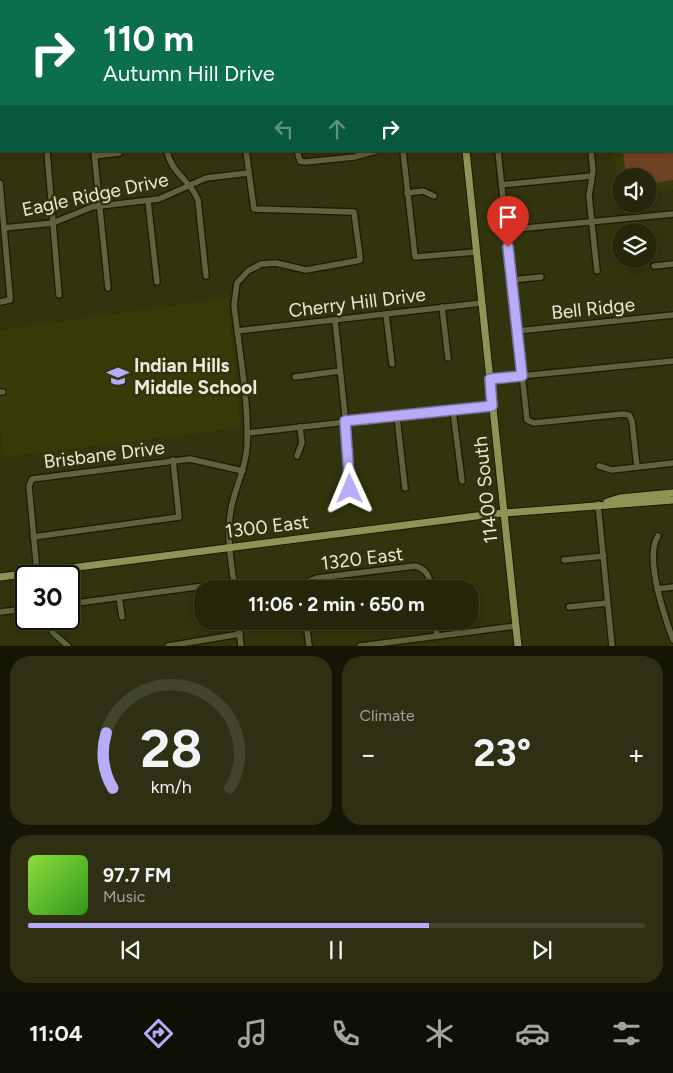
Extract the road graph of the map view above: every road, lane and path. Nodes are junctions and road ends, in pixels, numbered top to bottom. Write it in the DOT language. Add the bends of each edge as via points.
graph roads {
  1 [pos="47,152"];
  2 [pos="167,152"];
  3 [pos="246,152"];
  4 [pos="297,152"];
  5 [pos="403,152"];
  6 [pos="466,152"];
  7 [pos="498,152"];
  8 [pos="591,152"];
  9 [pos="119,153"];
  10 [pos="361,153"];
  11 [pos="94,154"];
  12 [pos="248,173"];
  13 [pos="592,176"];
  14 [pos="0,184"];
  15 [pos="501,184"];
  16 [pos="189,186"];
  17 [pos="407,193"];
  18 [pos="434,196"];
  19 [pos="148,201"];
  20 [pos="100,206"];
  21 [pos="673,214"];
  22 [pos="592,222"];
  23 [pos="53,223"];
  24 [pos="4,228"];
  25 [pos="506,230"];
  26 [pos="476,252"];
  27 [pos="673,264"];
  28 [pos="657,266"];
  29 [pos="597,271"];
  30 [pos="206,276"];
  31 [pos="541,277"];
  32 [pos="512,280"];
  33 [pos="157,282"];
  34 [pos="108,288"];
  35 [pos="59,295"];
  36 [pos="0,302"];
  37 [pos="482,303"];
  38 [pos="442,308"];
  39 [pos="386,314"];
  40 [pos="673,315"];
  41 [pos="335,320"];
  42 [pos="517,331"];
  43 [pos="237,332"];
  44 [pos="448,358"];
  45 [pos="673,361"];
  46 [pos="392,364"];
  47 [pos="340,372"];
  48 [pos="522,376"];
  49 [pos="295,377"];
  50 [pos="490,379"];
  51 [pos="492,406"];
  52 [pos="453,410"];
  53 [pos="397,417"];
  54 [pos="345,421"];
  55 [pos="300,427"];
  56 [pos="247,433"];
  57 [pos="297,456"];
  58 [pos="173,460"];
  59 [pos="673,464"];
  60 [pos="600,466"];
  61 [pos="636,467"];
  62 [pos="243,471"];
  63 [pos="462,481"];
  64 [pos="405,488"];
  65 [pos="673,493"];
  66 [pos="347,495"];
  67 [pos="673,500"];
  68 [pos="598,504"];
  69 [pos="504,513"];
  70 [pos="34,536"];
  71 [pos="658,536"];
  72 [pos="229,547"];
  73 [pos="604,556"];
  74 [pos="564,560"];
  75 [pos="36,565"];
  76 [pos="80,566"];
  77 [pos="15,575"];
  78 [pos="0,577"];
  79 [pos="233,580"];
  80 [pos="312,580"];
  81 [pos="428,580"];
  82 [pos="673,588"];
  83 [pos="658,589"];
  84 [pos="194,590"];
  85 [pos="119,597"];
  86 [pos="80,602"];
  87 [pos="607,603"];
  88 [pos="569,607"];
  89 [pos="15,610"];
  90 [pos="0,612"];
  91 [pos="122,617"];
  92 [pos="516,626"];
  93 [pos="52,630"];
  94 [pos="239,630"];
  95 [pos="307,630"];
  96 [pos="436,630"];
  97 [pos="240,634"];
  98 [pos="437,636"];
  99 [pos="673,640"];
  100 [pos="68,646"];
  101 [pos="168,646"];
  102 [pos="241,646"];
  103 [pos="309,646"];
  104 [pos="360,646"];
  105 [pos="518,646"];
  106 [pos="612,646"];
  1 -- 23 [label="street"];
  2 -- 16 [label="street" via="171,165"];
  3 -- 12 [label="street"];
  4 -- 10 [label="street" via="300,161 305,162"];
  5 -- 17 [label="street"];
  6 -- 26 [label="main road, 11400 South"];
  7 -- 15 [label="street"];
  8 -- 13 [label="street"];
  9 -- 11 [label="street"];
  11 -- 20 [label="street"];
  12 -- 16 [label="street, Eagle Ridge Drive" via="206,178"];
  12 -- 43 [label="street" via="252,207 256,210 354,212 360,260 306,270 276,263 254,267 242,276 235,291"];
  13 -- 15 [label="street"];
  13 -- 22 [label="street" via="589,196"];
  14 -- 24 [label="street"];
  15 -- 25 [label="street"];
  16 -- 19 [label="street, Eagle Ridge Drive"];
  16 -- 30 [label="street" via="198,200"];
  17 -- 18 [label="street" via="423,191"];
  17 -- 26 [label="street" via="415,257"];
  19 -- 20 [label="street, Eagle Ridge Drive"];
  19 -- 33 [label="street"];
  20 -- 23 [label="street, Eagle Ridge Drive" via="84,209"];
  20 -- 34 [label="street"];
  21 -- 22 [label="street"];
  22 -- 25 [label="street"];
  22 -- 29 [label="street"];
  23 -- 24 [label="street, Eagle Ridge Drive"];
  23 -- 35 [label="street"];
  24 -- 36 [label="street" via="10,300"];
  25 -- 32 [label="street"];
  26 -- 37 [label="main road, 11400 South"];
  27 -- 28 [label="street"];
  31 -- 32 [label="street"];
  32 -- 42 [label="street"];
  37 -- 38 [label="street, Cherry Hill Drive"];
  37 -- 50 [label="main road, 11400 South"];
  38 -- 39 [label="street, Cherry Hill Drive"];
  38 -- 44 [label="street"];
  39 -- 41 [label="street, Cherry Hill Drive"];
  39 -- 46 [label="street"];
  40 -- 42 [label="street, Bell Ridge"];
  41 -- 43 [label="street, Cherry Hill Drive"];
  41 -- 47 [label="street"];
  42 -- 48 [label="street"];
  43 -- 56 [label="street"];
  45 -- 48 [label="street"];
  47 -- 49 [label="street"];
  47 -- 54 [label="street"];
  48 -- 50 [label="street"];
  48 -- 61 [label="street" via="526,416 532,423 629,415"];
  50 -- 51 [label="main road, 11400 South"];
  51 -- 52 [label="street"];
  51 -- 69 [label="main road, 11400 South"];
  52 -- 53 [label="street"];
  52 -- 63 [label="street"];
  53 -- 54 [label="street"];
  53 -- 64 [label="street"];
  54 -- 55 [label="street"];
  54 -- 66 [label="street" via="352,482"];
  55 -- 56 [label="street"];
  55 -- 57 [label="street" via="302,443"];
  56 -- 62 [label="street"];
  58 -- 62 [label="street, Brisbane Drive" via="199,460"];
  58 -- 70 [label="street, Brisbane Drive" via="32,479 29,486"];
  58 -- 70 [label="street" via="179,517"];
  59 -- 61 [label="street"];
  60 -- 61 [label="street" via="612,470"];
  62 -- 72 [label="street" via="231,510"];
  65 -- 68 [label="main road, 1300 East" via="620,498"];
  67 -- 68 [label="main road, 1300 East"];
  68 -- 69 [label="main road, 1300 East"];
  68 -- 73 [label="street"];
  69 -- 72 [label="main road, 1300 East"];
  69 -- 92 [label="main road, 11400 South"];
  70 -- 75 [label="street, Brisbane Drive"];
  71 -- 83 [label="street" via="653,547"];
  72 -- 76 [label="main road, 1300 East"];
  72 -- 79 [label="street"];
  73 -- 74 [label="street"];
  73 -- 87 [label="street"];
  77 -- 78 [label="main road, 1300 East"];
  80 -- 81 [label="street, 1320 East" via="410,567 419,567 426,572"];
  82 -- 83 [label="street"];
  83 -- 99 [label="street" via="660,605"];
  84 -- 85 [label="street"];
  85 -- 86 [label="street"];
  85 -- 91 [label="street"];
  87 -- 88 [label="street"];
  87 -- 106 [label="street"];
  89 -- 90 [label="street"];
  92 -- 98 [label="street"];
  92 -- 105 [label="main road, 11400 South"];
  93 -- 100 [label="street"];
  94 -- 97 [label="street"];
  95 -- 103 [label="street"];
  96 -- 98 [label="street"];
  97 -- 101 [label="street"];
  97 -- 102 [label="street"];
  98 -- 104 [label="street"];
}
